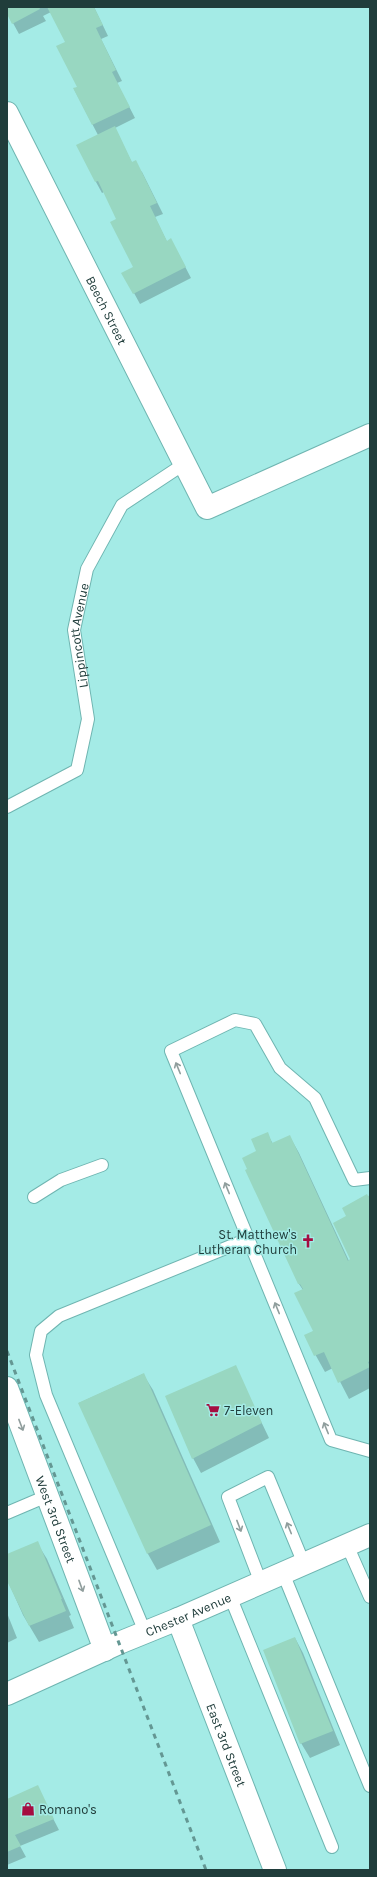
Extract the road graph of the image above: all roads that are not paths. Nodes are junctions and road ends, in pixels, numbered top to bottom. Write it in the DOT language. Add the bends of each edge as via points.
graph roads {
  1 [pos="7,114"];
  2 [pos="370,435"];
  3 [pos="184,464"];
  4 [pos="7,808"];
  5 [pos="102,1165"];
  6 [pos="370,1178"];
  7 [pos="34,1197"];
  8 [pos="248,1239"];
  9 [pos="7,1388"];
  10 [pos="370,1451"];
  11 [pos="47,1496"];
  12 [pos="7,1513"];
  13 [pos="370,1535"];
  14 [pos="347,1545"];
  15 [pos="304,1564"];
  16 [pos="283,1573"];
  17 [pos="261,1583"];
  18 [pos="230,1596"];
  19 [pos="370,1596"];
  20 [pos="178,1619"];
  21 [pos="145,1632"];
  22 [pos="105,1650"];
  23 [pos="7,1694"];
  24 [pos="370,1786"];
  25 [pos="332,1847"];
  26 [pos="275,1870"];
  1 -- 3 [label="street, Beech Street"];
  2 -- 3 [label="street, Beech Street" via="206,508"];
  3 -- 4 [label="lane, Lippincott Avenue" via="122,505 87,569 74,630 88,719 77,770"];
  5 -- 7 [label="lane" via="61,1180"];
  8 -- 6 [label="lane, one-way" via="171,1051 235,1020 255,1024 280,1068 315,1098 354,1180"];
  10 -- 8 [label="lane, one-way" via="331,1440"];
  8 -- 21 [label="lane" via="60,1316 41,1331 36,1355 46,1395"];
  9 -- 11 [label="street, West 3rd Street, one-way"];
  11 -- 12 [label="lane"];
  11 -- 22 [label="street, West 3rd Street, one-way"];
  13 -- 14 [label="street, Chester Avenue"];
  14 -- 15 [label="street, Chester Avenue"];
  14 -- 19 [label="lane"];
  15 -- 16 [label="street, Chester Avenue"];
  15 -- 17 [label="lane, one-way" via="268,1478 228,1497"];
  16 -- 17 [label="street, Chester Avenue"];
  16 -- 24 [label="lane"];
  17 -- 18 [label="street, Chester Avenue"];
  18 -- 20 [label="street, Chester Avenue"];
  18 -- 25 [label="lane"];
  20 -- 21 [label="street, Chester Avenue"];
  20 -- 26 [label="street, East 3rd Street"];
  21 -- 22 [label="street, Chester Avenue"];
  22 -- 23 [label="street, Chester Avenue"];
}
